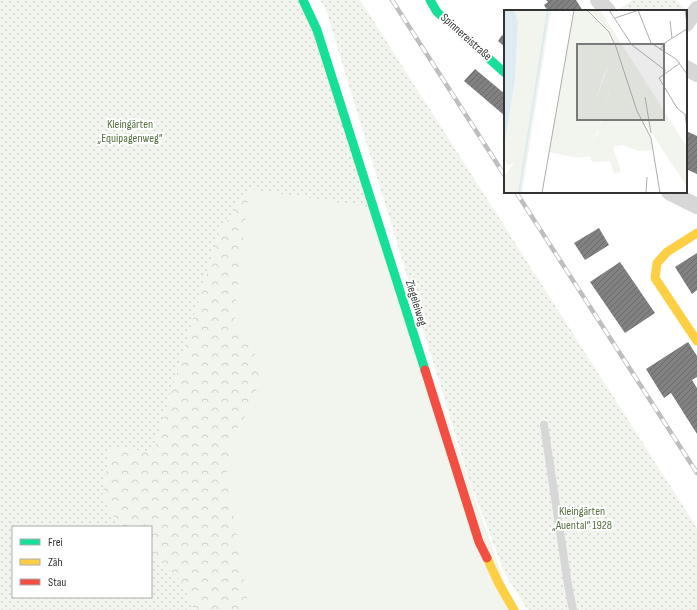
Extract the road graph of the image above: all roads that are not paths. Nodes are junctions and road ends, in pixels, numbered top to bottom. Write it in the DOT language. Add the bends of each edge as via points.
graph roads {
  1 [pos="303,0"];
  2 [pos="430,0"];
  3 [pos="598,0"];
  4 [pos="697,9"];
  5 [pos="607,10"];
  6 [pos="687,23"];
  7 [pos="687,69"];
  8 [pos="504,71"];
  9 [pos="697,74"];
  10 [pos="671,193"];
  11 [pos="697,206"];
  12 [pos="697,233"];
  13 [pos="697,341"];
  14 [pos="544,425"];
  15 [pos="514,610"];
  16 [pos="573,610"];
  1 -- 15 [label="main road, Ziegeleiweg" via="317,30 336,88 479,542"];
  2 -- 8 [label="main road, Spinnereistraße" via="437,12"];
  3 -- 5 [label="street"];
  4 -- 6 [label="street"];
  7 -- 9 [label="street"];
  10 -- 11 [label="street"];
  12 -- 13 [label="main road" via="667,252 657,263 655,278"];
  14 -- 16 [label="lane"];
}
